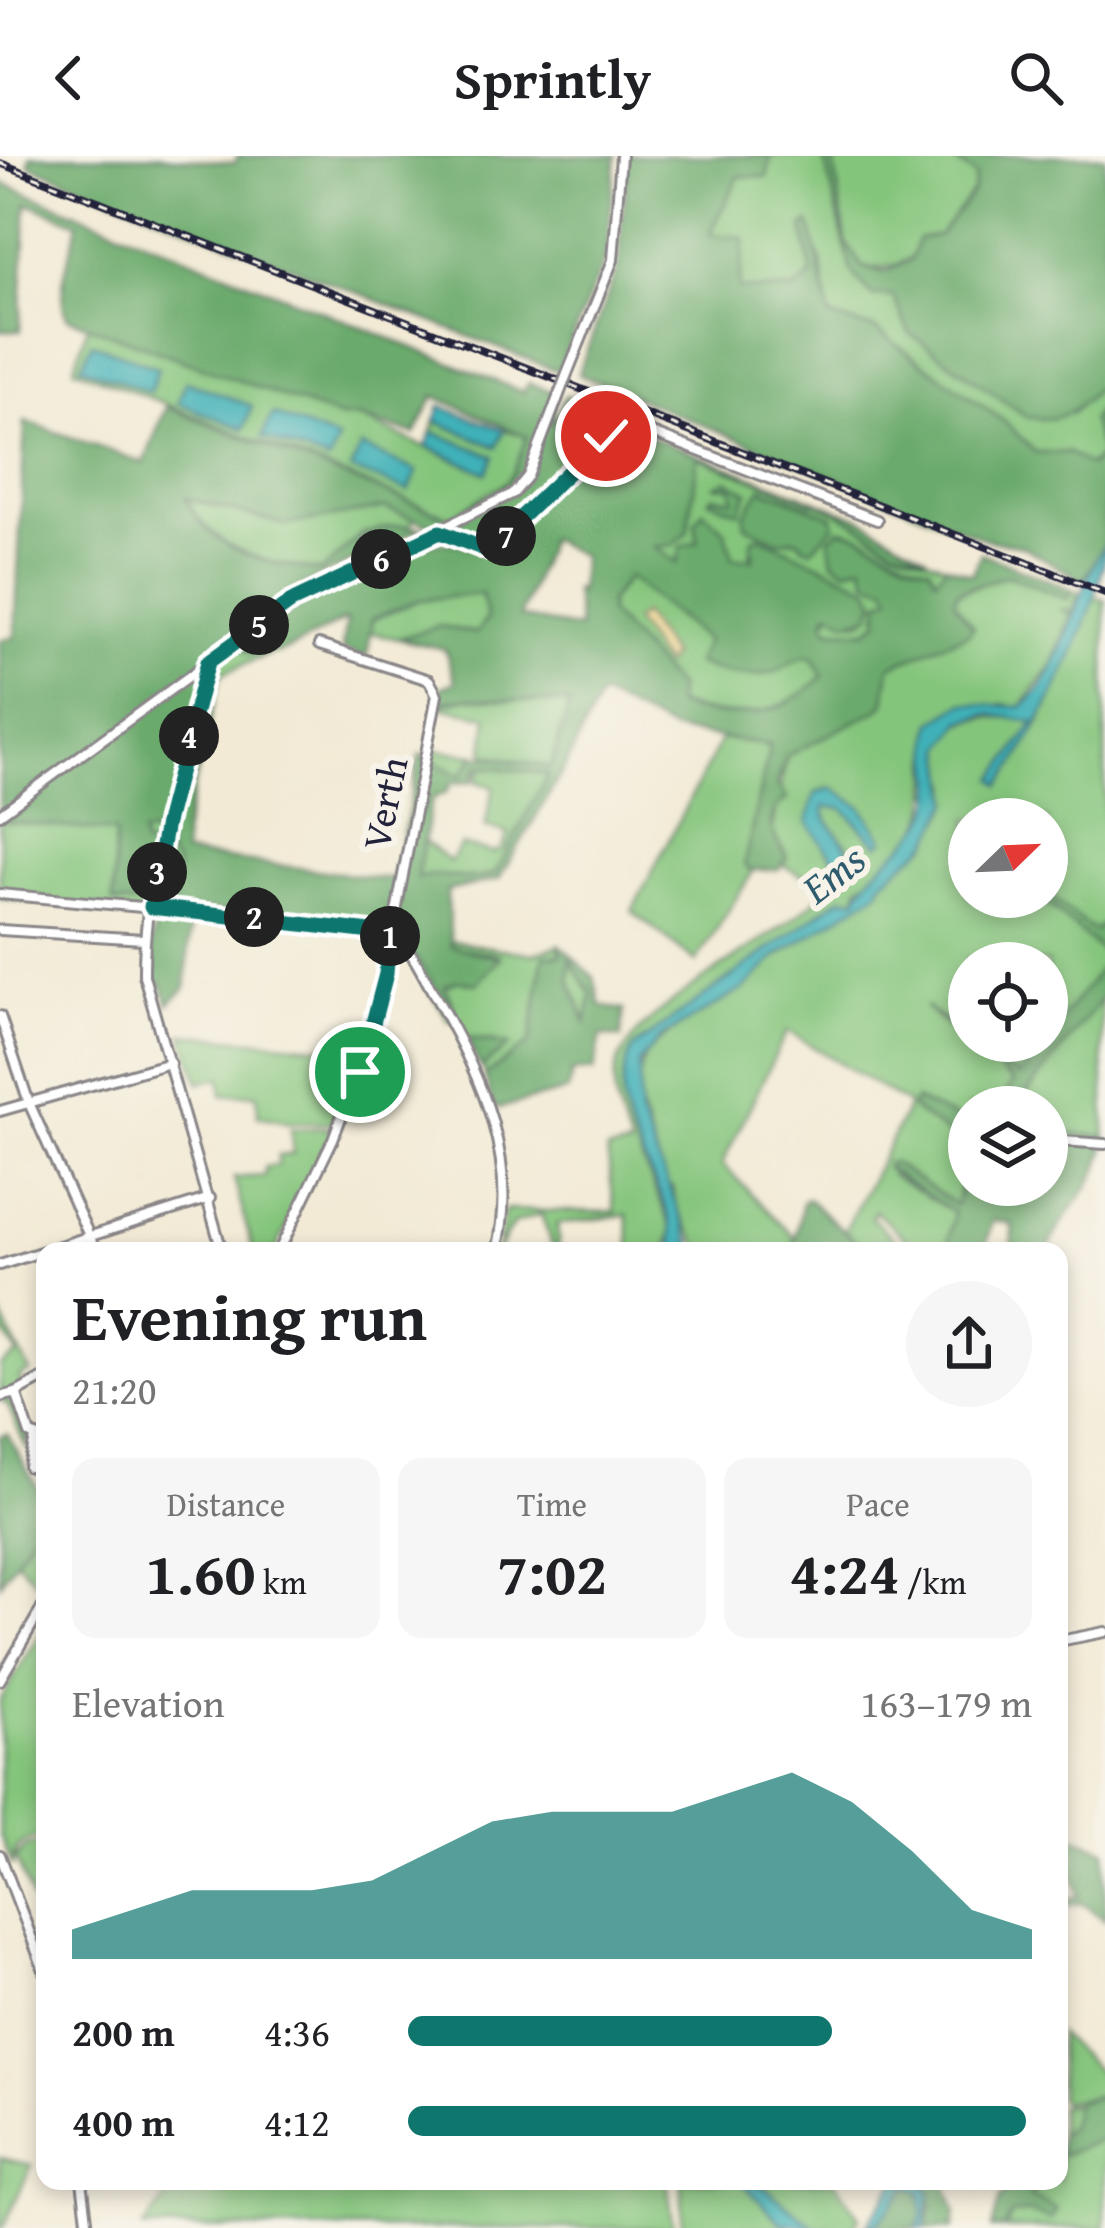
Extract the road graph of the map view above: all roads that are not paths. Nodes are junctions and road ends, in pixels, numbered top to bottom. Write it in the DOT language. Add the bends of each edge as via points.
graph roads {
  1 [pos="621,156"];
  2 [pos="877,520"];
  3 [pos="440,532"];
  4 [pos="487,550"];
  5 [pos="508,559"];
  6 [pos="319,645"];
  7 [pos="208,662"];
  8 [pos="0,814"];
  9 [pos="0,894"];
  10 [pos="151,907"];
  11 [pos="0,930"];
  12 [pos="389,934"];
  13 [pos="143,939"];
  14 [pos="0,1016"];
  15 [pos="170,1063"];
  16 [pos="29,1103"];
  17 [pos="0,1111"];
  18 [pos="1068,1141"];
  19 [pos="1105,1144"];
  20 [pos="210,1198"];
  21 [pos="88,1233"];
  22 [pos="63,1242"];
  23 [pos="92,1242"];
  24 [pos="220,1242"];
  25 [pos="283,1242"];
  26 [pos="499,1242"];
  27 [pos="36,1252"];
  28 [pos="0,1265"];
  29 [pos="36,1381"];
  30 [pos="16,1393"];
  31 [pos="0,1396"];
  32 [pos="36,1431"];
  33 [pos="36,1449"];
  34 [pos="29,1467"];
  35 [pos="36,1618"];
  36 [pos="1105,1632"];
  37 [pos="1068,1639"];
  38 [pos="0,1680"];
  39 [pos="0,1855"];
  40 [pos="36,1949"];
  41 [pos="83,2190"];
  42 [pos="88,2228"];
  1 -- 3 [label="street, bridge" via="613,260 523,483"];
  2 -- 4 [label="street" via="634,426 606,436"];
  3 -- 4 [label="street"];
  3 -- 7 [label="street" via="291,602"];
  4 -- 5 [label="street"];
  6 -- 12 [label="street, Verth" via="436,689"];
  7 -- 8 [label="street"];
  7 -- 10 [label="street"];
  9 -- 10 [label="street"];
  10 -- 12 [label="street"];
  10 -- 13 [label="street"];
  11 -- 13 [label="street"];
  12 -- 25 [label="street, Verth" via="369,1045"];
  12 -- 26 [label="street" via="407,947 480,1079 502,1175"];
  13 -- 15 [label="street" via="144,976"];
  14 -- 16 [label="street"];
  15 -- 16 [label="street"];
  15 -- 20 [label="street"];
  16 -- 17 [label="street"];
  16 -- 21 [label="street"];
  18 -- 19 [label="street"];
  20 -- 21 [label="street"];
  20 -- 24 [label="street"];
  21 -- 22 [label="street"];
  21 -- 23 [label="street"];
  27 -- 28 [label="street"];
  29 -- 30 [label="street"];
  30 -- 31 [label="street"];
  30 -- 32 [label="street"];
  33 -- 34 [label="street"];
  35 -- 38 [label="street"];
  36 -- 37 [label="street"];
  39 -- 40 [label="street"];
  41 -- 42 [label="street"];
}
